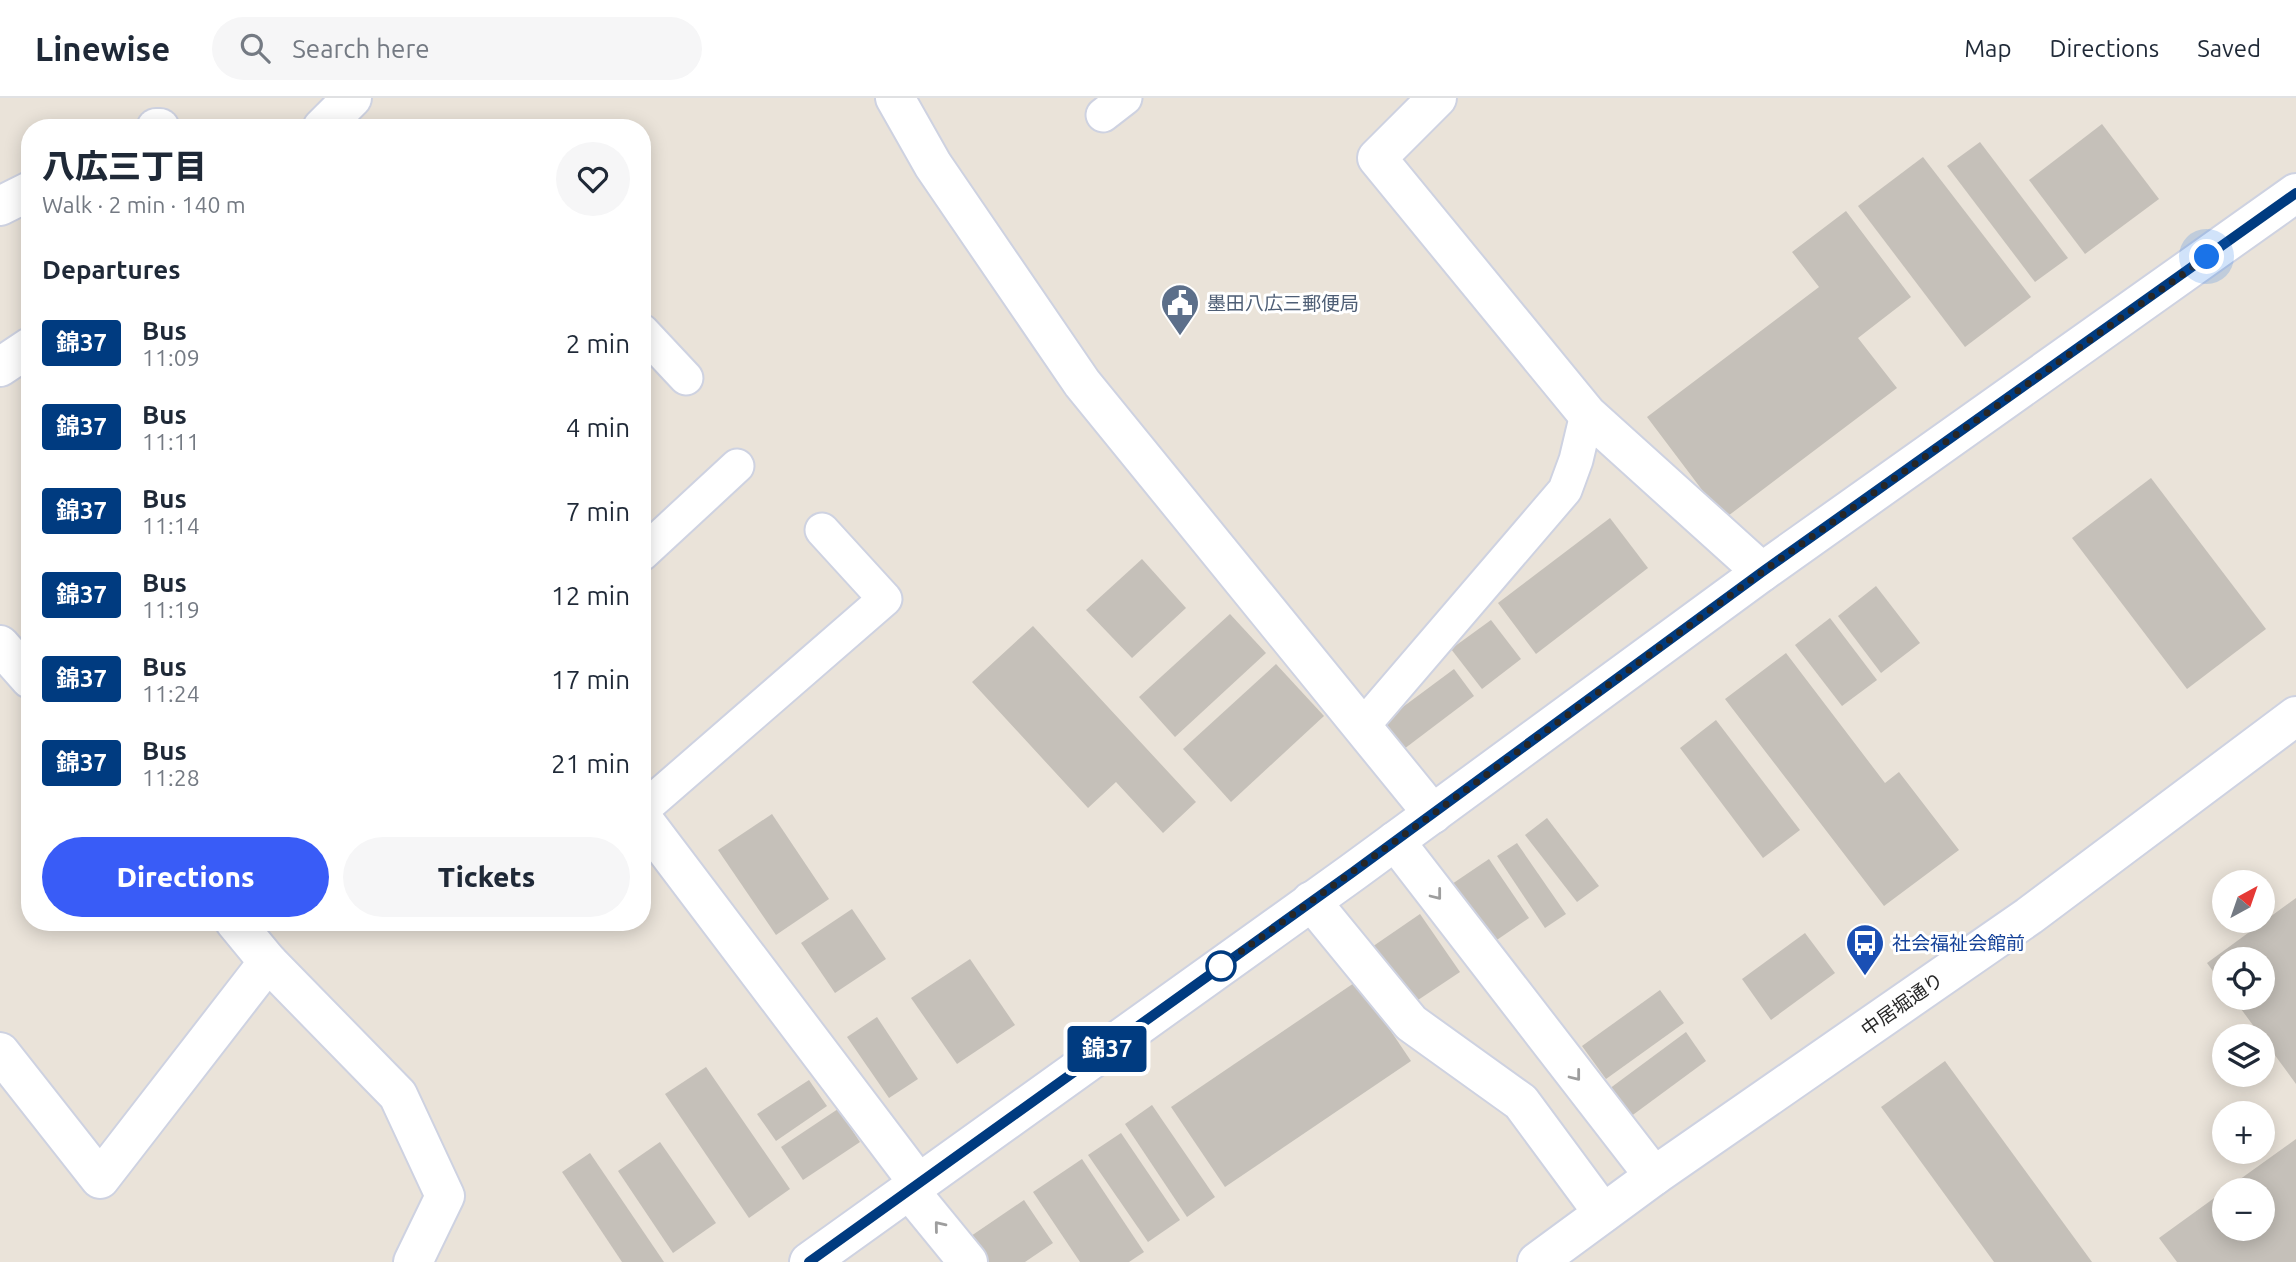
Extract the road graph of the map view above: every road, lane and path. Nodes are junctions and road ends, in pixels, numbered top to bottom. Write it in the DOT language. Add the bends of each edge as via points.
graph roads {
  1 [pos="352,98"];
  2 [pos="895,98"];
  3 [pos="1437,98"];
  4 [pos="331,119"];
  5 [pos="2296,193"];
  6 [pos="21,196"];
  7 [pos="0,206"];
  8 [pos="651,341"];
  9 [pos="21,354"];
  10 [pos="0,367"];
  11 [pos="686,378"];
  12 [pos="1587,414"];
  13 [pos="737,466"];
  14 [pos="822,530"];
  15 [pos="651,546"];
  16 [pos="1762,572"];
  17 [pos="0,645"];
  18 [pos="21,669"];
  19 [pos="2296,716"];
  20 [pos="1361,727"];
  21 [pos="651,802"];
  22 [pos="1433,814"];
  23 [pos="651,830"];
  24 [pos="1395,841"];
  25 [pos="1311,901"];
  26 [pos="243,931"];
  27 [pos="268,962"];
  28 [pos="0,1052"];
  29 [pos="1654,1176"];
  30 [pos="914,1187"];
  31 [pos="1603,1213"];
  32 [pos="413,1262"];
  33 [pos="809,1262"];
  34 [pos="968,1262"];
  35 [pos="1537,1262"];
  1 -- 4 [label="street"];
  2 -- 20 [label="street" via="933,164 1082,383"];
  3 -- 12 [label="street" via="1377,158"];
  5 -- 16 [label="street"];
  6 -- 7 [label="street"];
  8 -- 11 [label="lane"];
  9 -- 10 [label="street"];
  12 -- 16 [label="street"];
  12 -- 20 [label="lane" via="1565,490"];
  13 -- 15 [label="lane"];
  14 -- 21 [label="lane" via="885,599"];
  16 -- 22 [label="street"];
  17 -- 18 [label="street"];
  19 -- 29 [label="street, 中居堀通り" via="2029,916"];
  20 -- 22 [label="street"];
  22 -- 24 [label="street"];
  23 -- 30 [label="street"];
  24 -- 25 [label="street"];
  24 -- 29 [label="street, one-way"];
  25 -- 30 [label="street"];
  25 -- 31 [label="street" via="1411,1023 1521,1102"];
  26 -- 27 [label="street"];
  27 -- 28 [label="street" via="100,1179"];
  27 -- 32 [label="street" via="398,1095 445,1196"];
  29 -- 31 [label="street, 中居堀通り"];
  30 -- 33 [label="street"];
  34 -- 30 [label="street, one-way"];
  31 -- 35 [label="street, 中居堀通り"];
}
